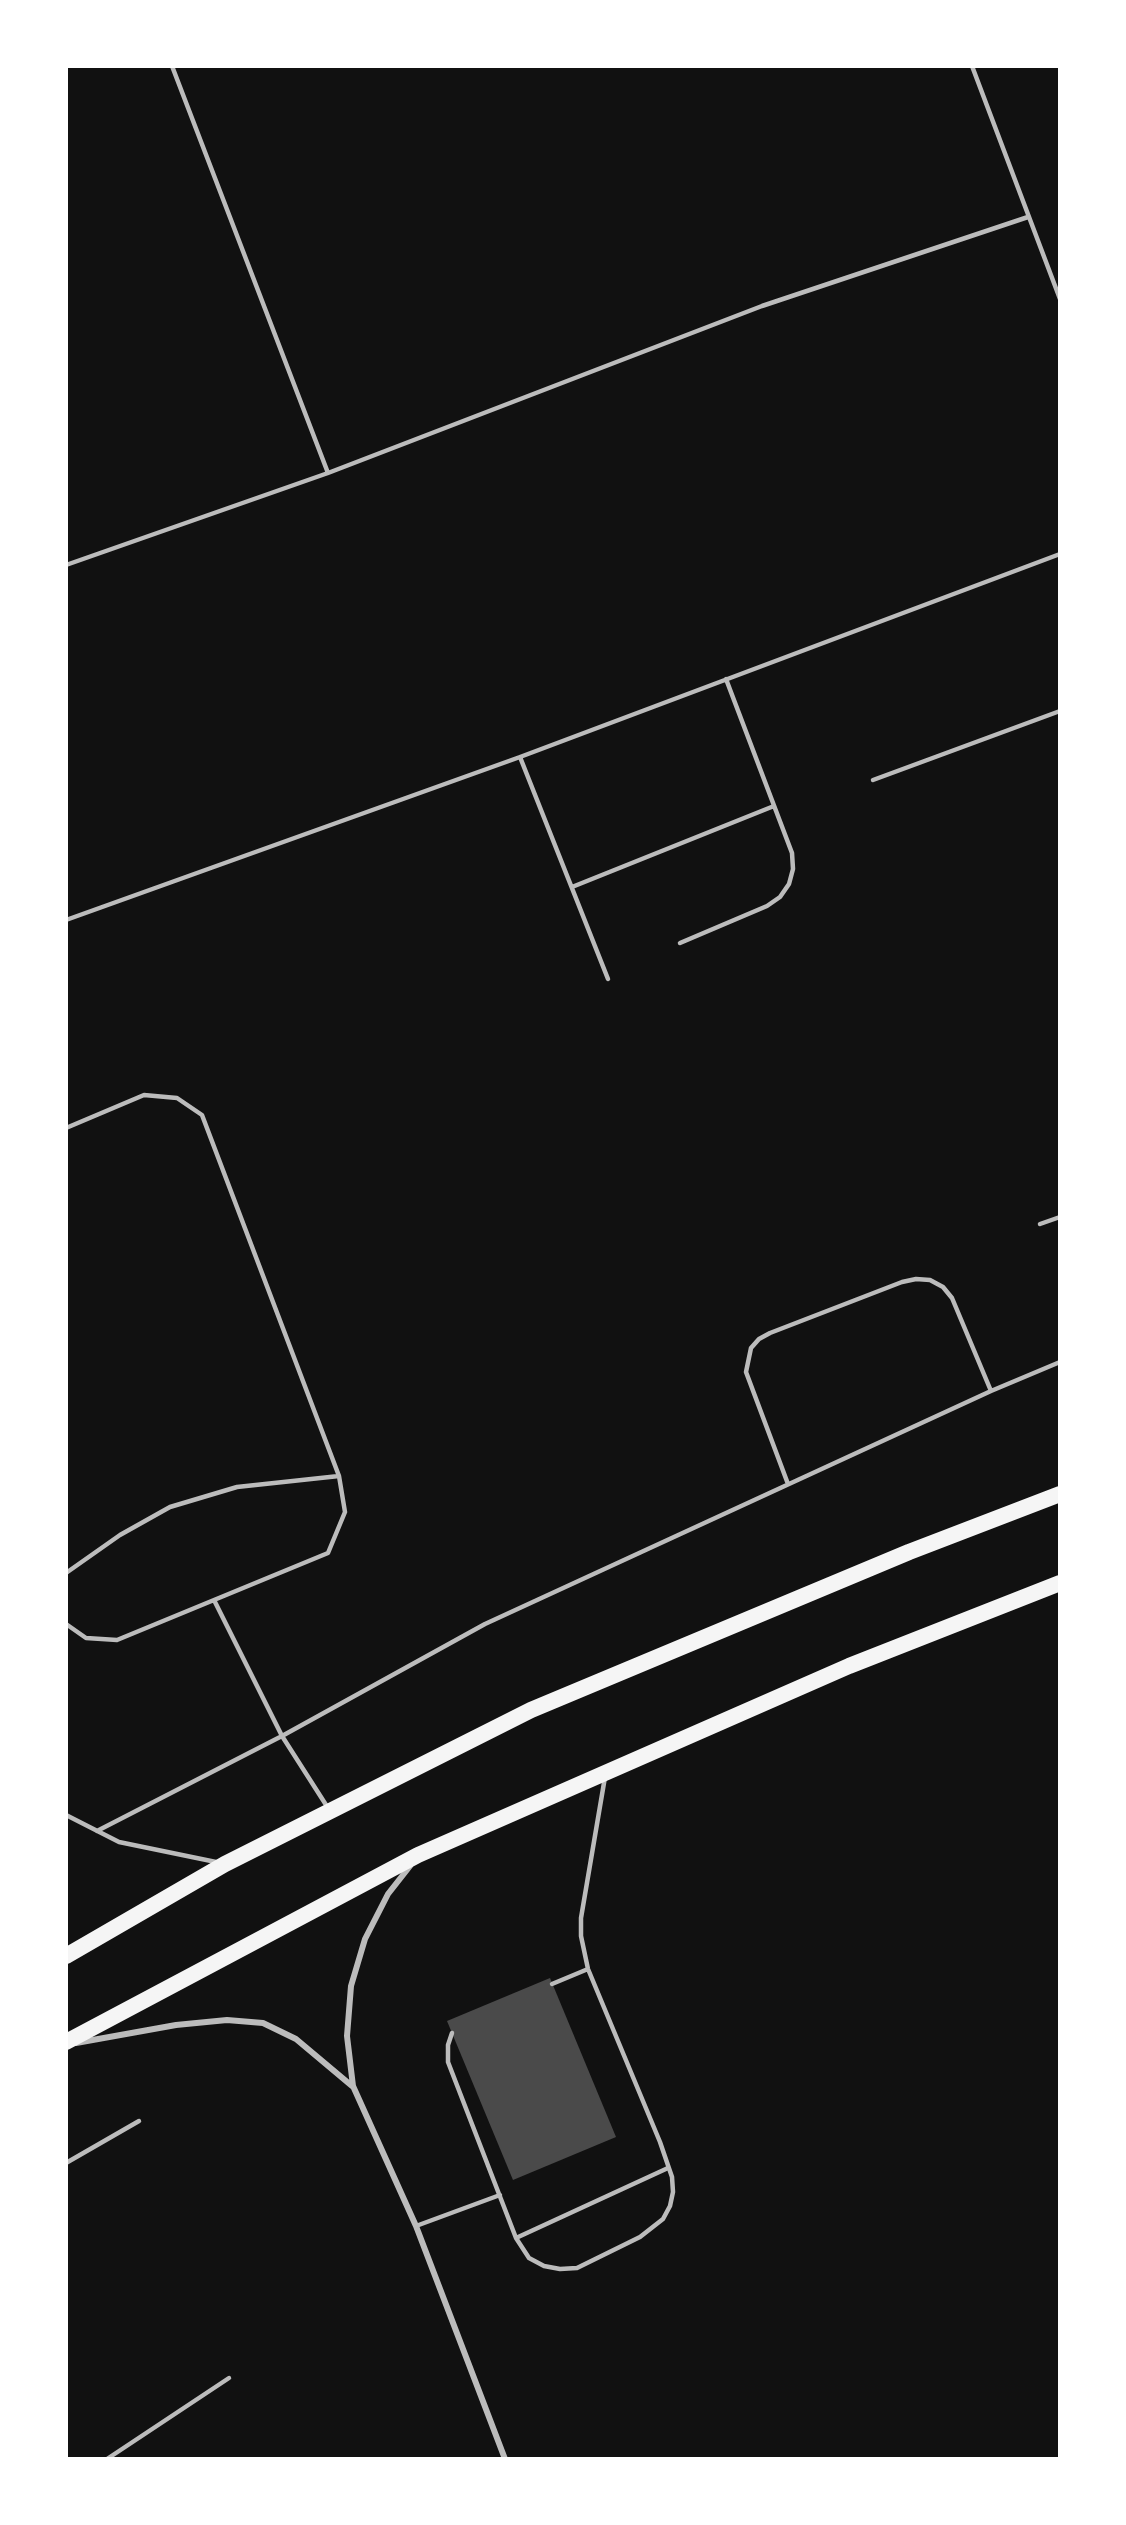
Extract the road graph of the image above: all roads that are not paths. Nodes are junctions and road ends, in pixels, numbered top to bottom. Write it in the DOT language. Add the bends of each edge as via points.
graph roads {
  1 [pos="172,66"];
  2 [pos="972,66"];
  3 [pos="1028,216"];
  4 [pos="1060,299"];
  5 [pos="328,473"];
  6 [pos="1060,554"];
  7 [pos="66,565"];
  8 [pos="726,679"];
  9 [pos="1060,711"];
  10 [pos="520,756"];
  11 [pos="873,780"];
  12 [pos="774,806"];
  13 [pos="572,887"];
  14 [pos="66,920"];
  15 [pos="680,943"];
  16 [pos="608,979"];
  17 [pos="66,1128"];
  18 [pos="1060,1217"];
  19 [pos="1040,1224"];
  20 [pos="1060,1362"];
  21 [pos="991,1391"];
  22 [pos="339,1476"];
  23 [pos="788,1484"];
  24 [pos="1060,1494"];
  25 [pos="66,1573"];
  26 [pos="1060,1583"];
  27 [pos="214,1600"];
  28 [pos="66,1624"];
  29 [pos="282,1736"];
  30 [pos="606,1774"];
  31 [pos="330,1812"];
  32 [pos="66,1815"];
  33 [pos="97,1831"];
  34 [pos="418,1855"];
  35 [pos="225,1864"];
  36 [pos="66,1956"];
  37 [pos="588,1969"];
  38 [pos="552,1984"];
  39 [pos="452,2033"];
  40 [pos="66,2044"];
  41 [pos="353,2086"];
  42 [pos="139,2121"];
  43 [pos="66,2163"];
  44 [pos="668,2169"];
  45 [pos="500,2195"];
  46 [pos="416,2226"];
  47 [pos="516,2238"];
  48 [pos="229,2379"];
  49 [pos="107,2459"];
  50 [pos="504,2459"];
  1 -- 5 [label="lane"];
  2 -- 3 [label="lane"];
  3 -- 4 [label="lane"];
  3 -- 5 [label="lane" via="762,306"];
  5 -- 7 [label="lane"];
  6 -- 8 [label="lane"];
  8 -- 10 [label="lane"];
  8 -- 12 [label="lane"];
  9 -- 11 [label="lane"];
  10 -- 13 [label="lane"];
  10 -- 14 [label="lane"];
  12 -- 13 [label="lane"];
  12 -- 15 [label="lane" via="792,853 789,884 767,906"];
  13 -- 16 [label="lane"];
  17 -- 22 [label="lane" via="144,1095 177,1098 202,1115"];
  18 -- 19 [label="lane"];
  20 -- 21 [label="lane"];
  21 -- 23 [label="lane"];
  21 -- 23 [label="lane" via="952,1298 930,1280 902,1282 770,1333 751,1348 746,1372"];
  22 -- 25 [label="lane" via="237,1486 170,1507 120,1535"];
  22 -- 27 [label="lane" via="345,1512 328,1553"];
  23 -- 29 [label="lane" via="484,1624"];
  24 -- 31 [label="highway" via="909,1552 551,1702"];
  26 -- 30 [label="highway" via="849,1666"];
  27 -- 28 [label="lane" via="117,1640 86,1638"];
  27 -- 29 [label="lane"];
  29 -- 31 [label="lane"];
  29 -- 33 [label="lane"];
  30 -- 34 [label="highway"];
  30 -- 37 [label="lane" via="581,1918"];
  31 -- 35 [label="highway"];
  32 -- 33 [label="lane"];
  33 -- 35 [label="lane" via="119,1842"];
  34 -- 40 [label="highway"];
  34 -- 41 [label="street" via="388,1894 365,1939 351,1986 347,2036"];
  35 -- 36 [label="highway"];
  37 -- 38 [label="lane"];
  37 -- 44 [label="lane"];
  39 -- 45 [label="lane" via="448,2062"];
  40 -- 41 [label="street" via="176,2025 227,2020 263,2024 296,2038"];
  41 -- 46 [label="street"];
  42 -- 43 [label="lane"];
  44 -- 47 [label="lane"];
  44 -- 47 [label="lane" via="673,2192 663,2219 646,2234 592,2262 577,2268 544,2266 530,2258"];
  45 -- 46 [label="lane"];
  45 -- 47 [label="lane"];
  46 -- 50 [label="street"];
  48 -- 49 [label="lane"];
}
